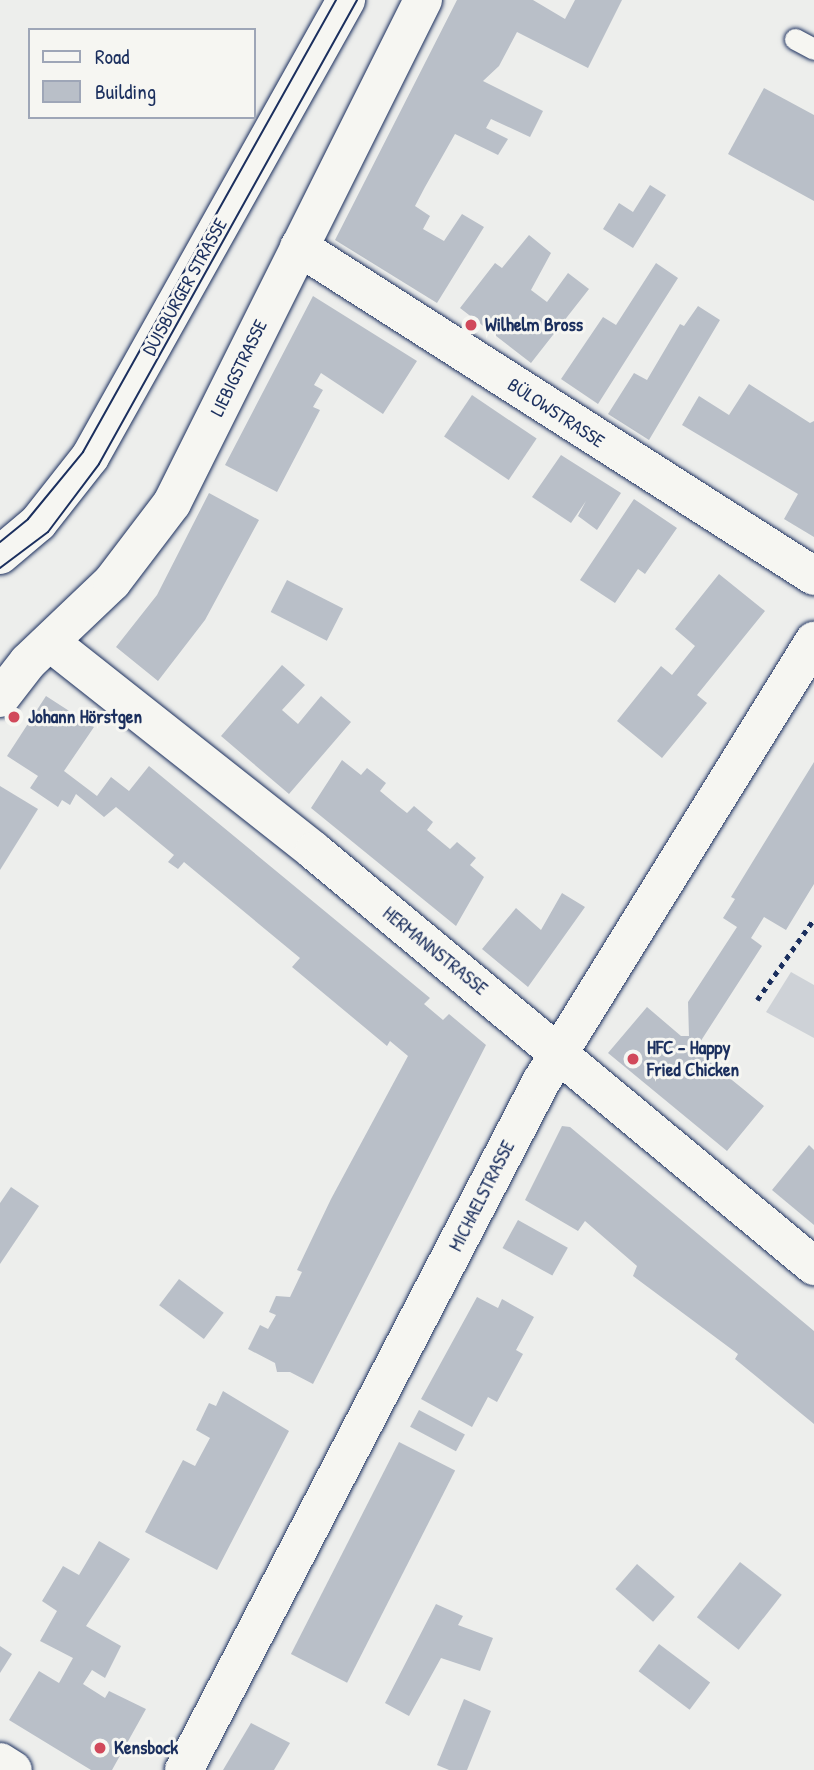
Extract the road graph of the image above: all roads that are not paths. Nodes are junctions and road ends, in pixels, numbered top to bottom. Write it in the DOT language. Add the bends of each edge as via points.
graph roads {
  1 [pos="346,0"];
  2 [pos="423,0"];
  3 [pos="299,247"];
  4 [pos="0,555"];
  5 [pos="814,576"];
  6 [pos="814,641"];
  7 [pos="51,643"];
  8 [pos="0,698"];
  9 [pos="559,1052"];
  10 [pos="814,1266"];
  11 [pos="0,1762"];
  12 [pos="13,1770"];
  13 [pos="184,1770"];
  1 -- 4 [label="street, DUISBURGER STRASSE" via="90,457 38,523"];
  2 -- 3 [label="street, LIEBIGSTRASSE"];
  3 -- 5 [label="street, BÜLOWSTRASSE"];
  3 -- 7 [label="street, LIEBIGSTRASSE" via="172,503 112,582"];
  6 -- 9 [label="street, MICHAELSTRASSE"];
  7 -- 8 [label="street, LIEBIGSTRASSE" via="28,662"];
  7 -- 9 [label="street, HERMANNSTRASSE"];
  9 -- 10 [label="street, HERMANNSTRASSE"];
  9 -- 13 [label="street, MICHAELSTRASSE"];
  11 -- 12 [label="street"];
}
